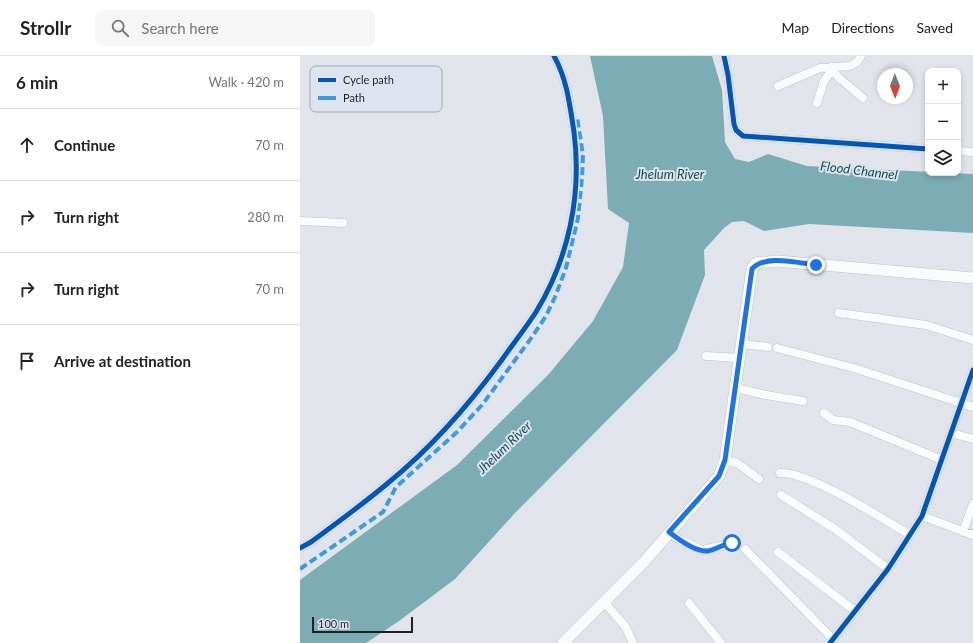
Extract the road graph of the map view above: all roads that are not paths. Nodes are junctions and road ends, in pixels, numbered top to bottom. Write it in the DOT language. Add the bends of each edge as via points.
graph roads {
  1 [pos="554,56"];
  2 [pos="724,56"];
  3 [pos="861,56"];
  4 [pos="832,69"];
  5 [pos="778,86"];
  6 [pos="863,98"];
  7 [pos="817,103"];
  8 [pos="925,149"];
  9 [pos="961,151"];
  10 [pos="973,152"];
  11 [pos="300,221"];
  12 [pos="343,223"];
  13 [pos="973,278"];
  14 [pos="839,313"];
  15 [pos="973,340"];
  16 [pos="742,344"];
  17 [pos="706,356"];
  18 [pos="740,358"];
  19 [pos="973,370"];
  20 [pos="736,388"];
  21 [pos="803,400"];
  22 [pos="962,404"];
  23 [pos="973,407"];
  24 [pos="824,413"];
  25 [pos="951,433"];
  26 [pos="973,439"];
  27 [pos="725,460"];
  28 [pos="942,460"];
  29 [pos="780,474"];
  30 [pos="759,479"];
  31 [pos="781,496"];
  32 [pos="973,504"];
  33 [pos="922,516"];
  34 [pos="669,532"];
  35 [pos="962,532"];
  36 [pos="910,535"];
  37 [pos="973,535"];
  38 [pos="736,543"];
  39 [pos="300,548"];
  40 [pos="745,549"];
  41 [pos="778,552"];
  42 [pos="888,569"];
  43 [pos="604,602"];
  44 [pos="689,603"];
  45 [pos="855,612"];
  46 [pos="832,641"];
  47 [pos="563,643"];
  48 [pos="633,643"];
  49 [pos="721,643"];
  1 -- 39 [label="street" via="563,75 571,113 577,185 566,242 555,274 536,311 483,386 436,439 388,483"];
  2 -- 8 [label="street" via="734,124 743,136"];
  3 -- 4 [label="street" via="850,66"];
  4 -- 5 [label="street" via="820,68"];
  4 -- 6 [label="street"];
  4 -- 7 [label="street" via="824,81"];
  9 -- 10 [label="street"];
  11 -- 12 [label="street"];
  13 -- 16 [label="main road" via="777,261 756,264 752,269"];
  14 -- 15 [label="street" via="926,325"];
  16 -- 18 [label="main road"];
  16 -- 22 [label="street" via="772,348 858,369"];
  17 -- 18 [label="street"];
  18 -- 20 [label="main road"];
  19 -- 22 [label="street"];
  20 -- 21 [label="street"];
  20 -- 27 [label="main road"];
  22 -- 23 [label="street"];
  22 -- 25 [label="street"];
  24 -- 28 [label="street" via="833,420 850,422"];
  25 -- 26 [label="street"];
  25 -- 28 [label="street"];
  27 -- 30 [label="street" via="737,463"];
  27 -- 34 [label="main road" via="719,476"];
  28 -- 33 [label="street"];
  29 -- 36 [label="street" via="793,474 828,489"];
  31 -- 42 [label="street" via="835,529"];
  32 -- 35 [label="street"];
  33 -- 35 [label="street"];
  33 -- 36 [label="street"];
  34 -- 38 [label="street" via="702,550"];
  34 -- 43 [label="main road" via="644,562"];
  35 -- 37 [label="street"];
  36 -- 42 [label="street"];
  40 -- 46 [label="street"];
  41 -- 45 [label="street"];
  42 -- 45 [label="street"];
  43 -- 47 [label="main road"];
  43 -- 48 [label="street" via="625,626"];
  44 -- 49 [label="street"];
  45 -- 46 [label="street"];
}
